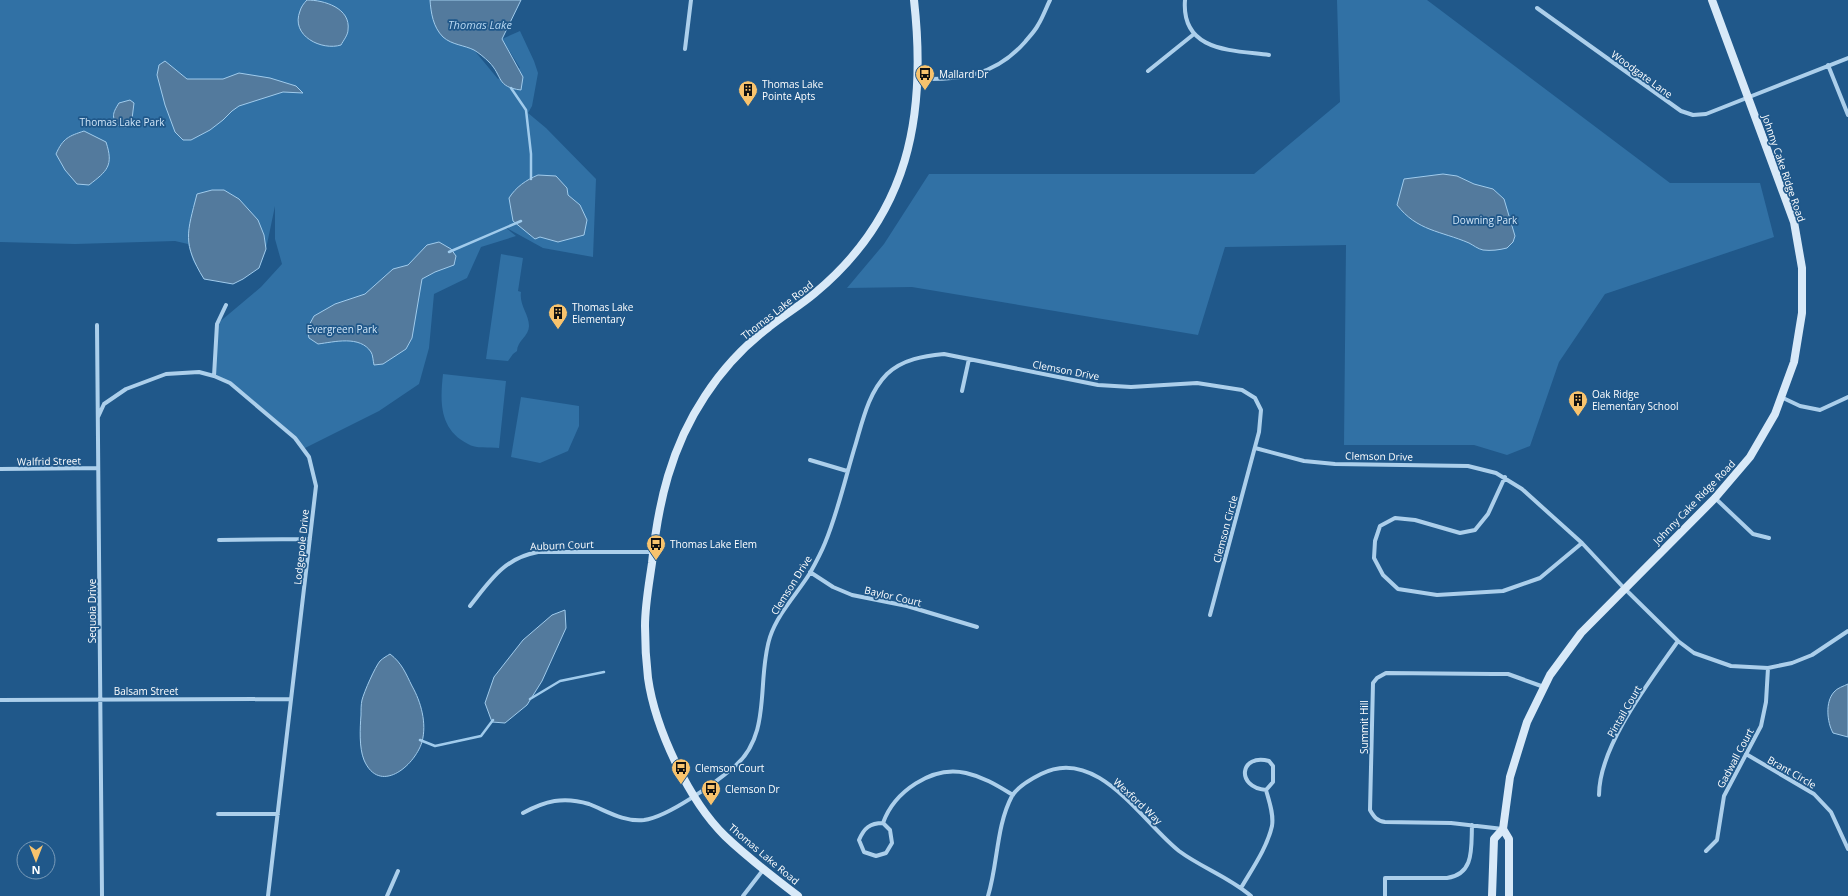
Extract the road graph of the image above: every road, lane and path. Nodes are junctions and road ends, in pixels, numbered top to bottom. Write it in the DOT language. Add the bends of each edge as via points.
graph roads {
  1 [pos="691,0"];
  2 [pos="914,0"];
  3 [pos="1050,0"];
  4 [pos="1185,0"];
  5 [pos="1712,0"];
  6 [pos="1537,8"];
  7 [pos="1194,34"];
  8 [pos="685,49"];
  9 [pos="1270,55"];
  10 [pos="1848,58"];
  11 [pos="1828,65"];
  12 [pos="1148,71"];
  13 [pos="919,79"];
  14 [pos="1749,97"];
  15 [pos="1848,115"];
  16 [pos="226,305"];
  17 [pos="97,325"];
  18 [pos="969,359"];
  19 [pos="214,376"];
  20 [pos="962,391"];
  21 [pos="1782,397"];
  22 [pos="1848,397"];
  23 [pos="98,417"];
  24 [pos="1255,448"];
  25 [pos="810,460"];
  26 [pos="98,468"];
  27 [pos="0,470"];
  28 [pos="847,471"];
  29 [pos="1505,477"];
  30 [pos="1715,498"];
  31 [pos="1769,538"];
  32 [pos="310,539"];
  33 [pos="219,540"];
  34 [pos="1582,543"];
  35 [pos="653,552"];
  36 [pos="810,572"];
  37 [pos="1624,588"];
  38 [pos="470,606"];
  39 [pos="1210,615"];
  40 [pos="977,627"];
  41 [pos="1848,631"];
  42 [pos="1678,641"];
  43 [pos="1768,668"];
  44 [pos="1544,687"];
  45 [pos="291,698"];
  46 [pos="100,699"];
  47 [pos="0,700"];
  48 [pos="1746,754"];
  49 [pos="1266,790"];
  50 [pos="1013,795"];
  51 [pos="693,796"];
  52 [pos="1599,796"];
  53 [pos="523,813"];
  54 [pos="218,814"];
  55 [pos="278,814"];
  56 [pos="883,823"];
  57 [pos="1472,825"];
  58 [pos="1503,829"];
  59 [pos="1848,849"];
  60 [pos="1706,851"];
  61 [pos="763,870"];
  62 [pos="398,871"];
  63 [pos="1241,888"];
  64 [pos="102,896"];
  65 [pos="268,896"];
  66 [pos="387,896"];
  67 [pos="743,896"];
  68 [pos="798,896"];
  69 [pos="988,896"];
  70 [pos="1251,896"];
  71 [pos="1386,896"];
  72 [pos="1492,896"];
  73 [pos="1509,896"];
  1 -- 8 [label="street"];
  2 -- 13 [label="street, Thomas Lake Road" via="919,40"];
  3 -- 13 [label="street" via="1038,27 1013,55 994,67 951,80"];
  4 -- 7 [label="street" via="1188,22"];
  5 -- 14 [label="street, Johnny Cake Ridge Road"];
  6 -- 14 [label="street, Woodgate Lane" via="1681,111 1693,115 1706,114"];
  7 -- 9 [label="street" via="1216,48"];
  7 -- 12 [label="street"];
  10 -- 11 [label="street, Woodgate Lane"];
  11 -- 14 [label="street, Woodgate Lane"];
  11 -- 15 [label="street"];
  13 -- 35 [label="street, Thomas Lake Road" via="916,115 909,148 884,212 865,241 840,271 745,348 705,395 687,426 670,465 659,506"];
  14 -- 21 [label="street, Johnny Cake Ridge Road" via="1794,222 1802,268 1802,313 1794,362"];
  16 -- 19 [label="street" via="217,324"];
  17 -- 23 [label="street, Sequoia Drive"];
  18 -- 20 [label="street"];
  18 -- 24 [label="street, Clemson Drive" via="1098,385 1197,383 1242,390 1255,398 1261,410"];
  18 -- 28 [label="street, Clemson Drive" via="944,354 924,356 904,362 887,374 869,401"];
  19 -- 23 [label="street, Lodgepole Drive" via="199,372 166,374 126,389 104,404"];
  19 -- 32 [label="street, Lodgepole Drive" via="230,383 295,438 309,457 316,486"];
  21 -- 22 [label="street" via="1800,406 1820,410"];
  21 -- 30 [label="street, Johnny Cake Ridge Road" via="1750,457"];
  23 -- 26 [label="street, Sequoia Drive"];
  24 -- 29 [label="street, Clemson Drive" via="1304,461 1332,464 1468,466"];
  24 -- 39 [label="street, Clemson Circle"];
  25 -- 28 [label="street"];
  26 -- 27 [label="street, Walfrid Street"];
  26 -- 46 [label="street, Sequoia Drive"];
  28 -- 36 [label="street, Clemson Drive" via="825,543"];
  29 -- 34 [label="street, Clemson Drive"];
  29 -- 34 [label="street" via="1488,514 1476,530 1460,533 1415,520 1395,518 1380,526 1375,541 1374,558 1383,575 1398,589 1437,595 1503,591 1540,578"];
  30 -- 31 [label="street" via="1753,534"];
  30 -- 37 [label="street, Johnny Cake Ridge Road"];
  32 -- 33 [label="street"];
  32 -- 45 [label="street, Lodgepole Drive"];
  34 -- 37 [label="street, Clemson Drive"];
  35 -- 38 [label="street, Auburn Court" via="538,552 524,555 501,568"];
  35 -- 51 [label="street, Thomas Lake Road" via="645,624 649,680 664,739"];
  36 -- 40 [label="street, Baylor Court" via="833,587 852,595 907,606"];
  36 -- 51 [label="street, Clemson Drive" via="779,618 770,637 759,724 752,745 735,766"];
  37 -- 42 [label="street, Clemson Drive"];
  37 -- 44 [label="street, Johnny Cake Ridge Road" via="1581,633"];
  41 -- 43 [label="street, Clemson Drive" via="1812,655 1792,663"];
  42 -- 43 [label="street, Clemson Drive" via="1694,652 1731,666"];
  42 -- 52 [label="street, Pintail Court" via="1625,721 1599,781"];
  43 -- 48 [label="street, Gadwall Court" via="1761,726"];
  44 -- 57 [label="street, Summit Hill" via="1508,674 1386,673 1373,683 1370,810 1372,815 1385,822"];
  44 -- 58 [label="street, Johnny Cake Ridge Road" via="1527,722 1510,777"];
  45 -- 46 [label="street, Balsam Street"];
  45 -- 55 [label="street, Lodgepole Drive"];
  46 -- 47 [label="street, Balsam Street"];
  46 -- 64 [label="street, Sequoia Drive"];
  48 -- 59 [label="street, Brant Circle" via="1814,794 1831,812"];
  48 -- 60 [label="street, Gadwall Court" via="1724,796 1717,840"];
  49 -- 49 [label="street" via="1256,789 1248,784 1244,776 1245,769 1255,759 1269,761 1273,766 1273,782"];
  49 -- 63 [label="street" via="1272,812 1272,826"];
  50 -- 56 [label="street" via="987,779 972,774 940,773 917,783 897,798"];
  50 -- 63 [label="street, Wexford Way" via="1028,781 1048,771 1070,768 1091,772 1110,784 1179,851"];
  50 -- 69 [label="street, Wexford Way" via="1004,816"];
  51 -- 53 [label="street" via="666,813 644,820 619,818 588,804 568,800 543,802"];
  51 -- 61 [label="street, Thomas Lake Road" via="724,834"];
  54 -- 55 [label="street"];
  55 -- 65 [label="street, Lodgepole Drive"];
  56 -- 56 [label="street" via="890,830 892,843 886,853 876,856 864,852 859,840 864,829 873,823"];
  57 -- 58 [label="street, Summit Hill"];
  57 -- 71 [label="street" via="1470,861 1462,872 1447,878 1385,878"];
  58 -- 72 [label="street, Johnny Cake Ridge Road" via="1494,839"];
  58 -- 73 [label="street, Johnny Cake Ridge Road" via="1509,839"];
  61 -- 67 [label="street"];
  61 -- 68 [label="street, Thomas Lake Road"];
  62 -- 66 [label="street"];
  63 -- 70 [label="street, Wexford Way"];
}
